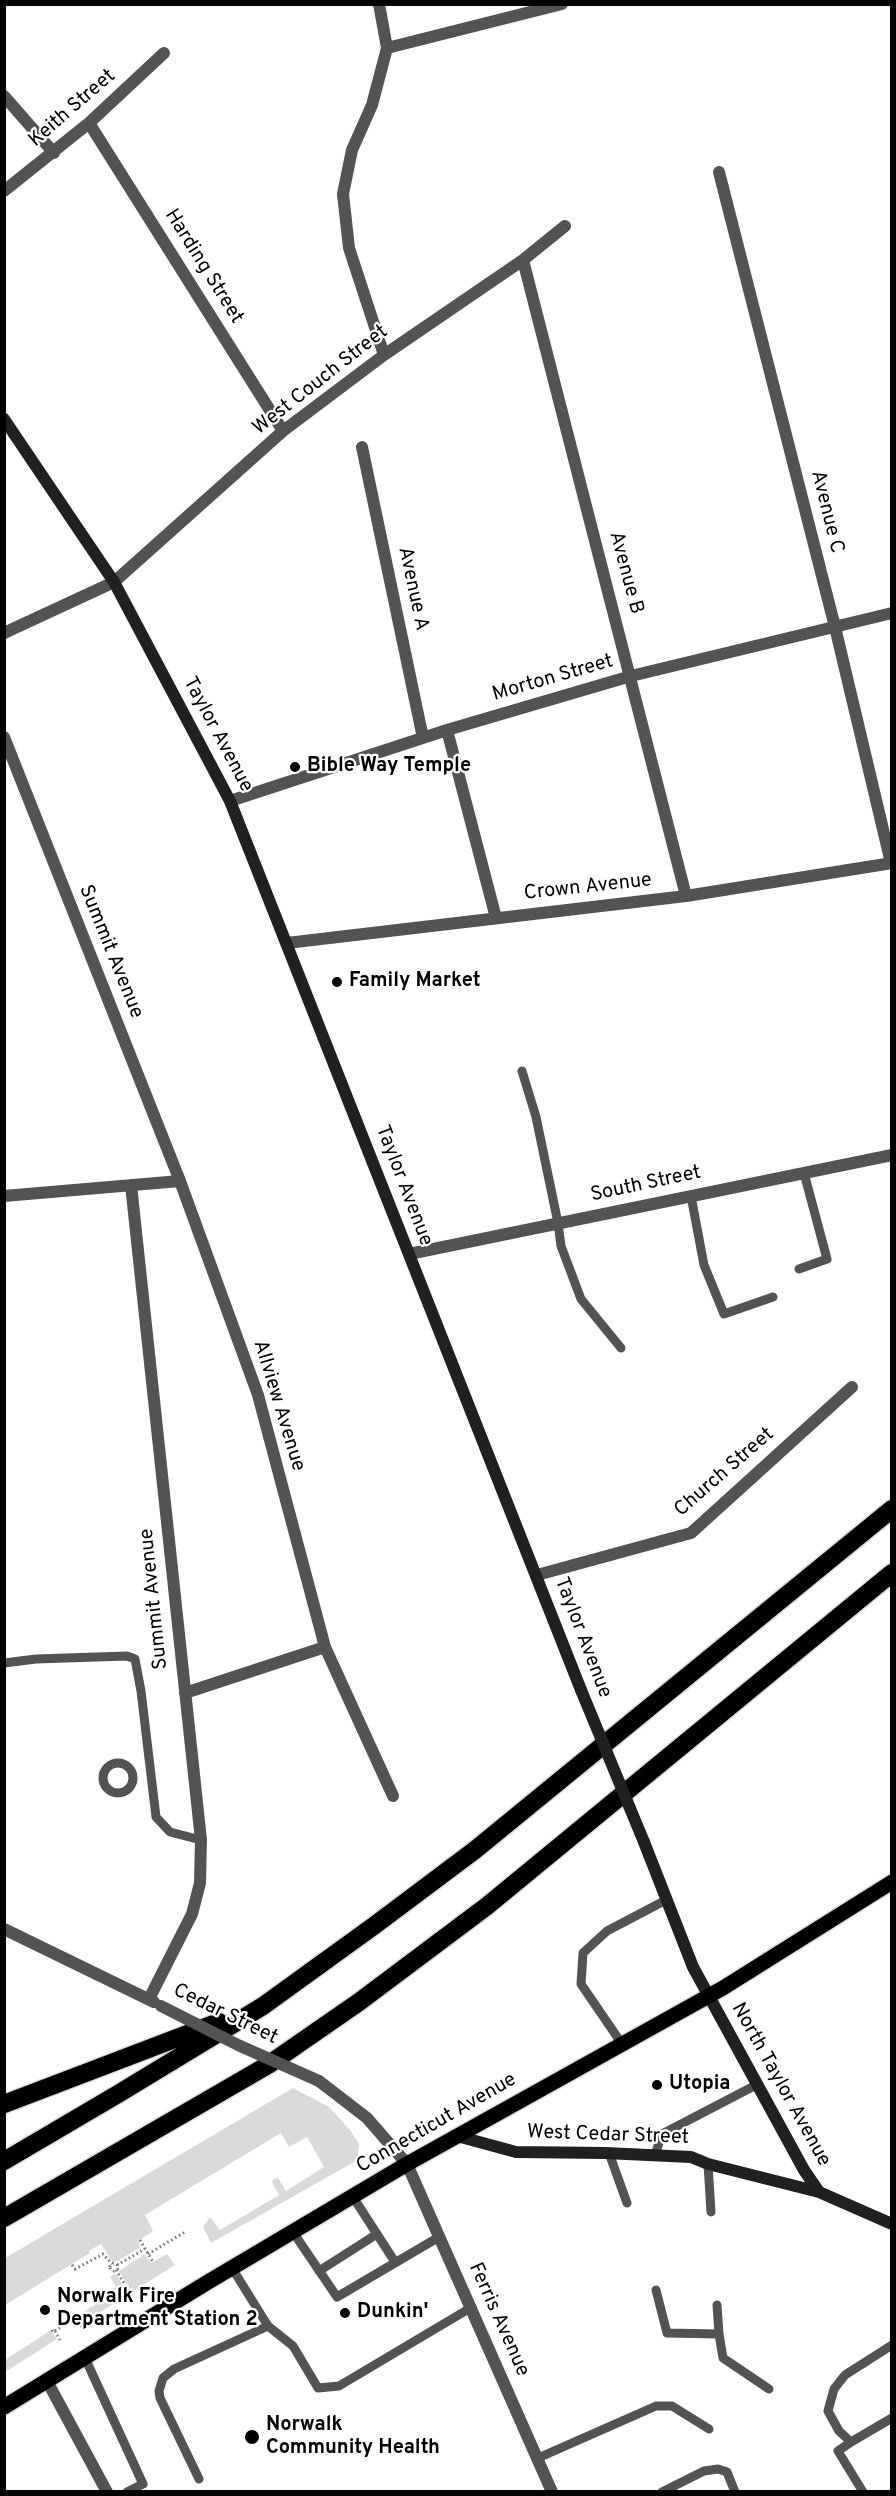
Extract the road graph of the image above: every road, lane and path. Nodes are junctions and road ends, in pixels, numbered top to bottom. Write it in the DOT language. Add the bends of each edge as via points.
graph roads {
  1 [pos="379,4"];
  2 [pos="562,4"];
  3 [pos="387,48"];
  4 [pos="164,53"];
  5 [pos="4,96"];
  6 [pos="89,123"];
  7 [pos="54,153"];
  8 [pos="719,172"];
  9 [pos="4,191"];
  10 [pos="565,226"];
  11 [pos="523,260"];
  12 [pos="384,355"];
  13 [pos="4,419"];
  14 [pos="283,432"];
  15 [pos="362,447"];
  16 [pos="114,582"];
  17 [pos="891,613"];
  18 [pos="835,627"];
  19 [pos="4,633"];
  20 [pos="631,676"];
  21 [pos="447,730"];
  22 [pos="4,737"];
  23 [pos="423,738"];
  24 [pos="230,801"];
  25 [pos="891,863"];
  26 [pos="686,896"];
  27 [pos="496,918"];
  28 [pos="287,944"];
  29 [pos="522,1071"];
  30 [pos="891,1155"];
  31 [pos="804,1173"];
  32 [pos="180,1181"];
  33 [pos="131,1185"];
  34 [pos="4,1196"];
  35 [pos="691,1196"];
  36 [pos="558,1223"];
  37 [pos="409,1254"];
  38 [pos="799,1269"];
  39 [pos="773,1297"];
  40 [pos="621,1348"];
  41 [pos="852,1387"];
  42 [pos="891,1509"];
  43 [pos="891,1573"];
  44 [pos="537,1575"];
  45 [pos="891,1589"];
  46 [pos="325,1647"];
  47 [pos="4,1663"];
  48 [pos="185,1693"];
  49 [pos="695,1735"];
  50 [pos="151,1775"];
  51 [pos="133,1777"];
  52 [pos="393,1796"];
  53 [pos="201,1840"];
  54 [pos="891,1882"];
  55 [pos="666,1900"];
  56 [pos="4,1929"];
  57 [pos="708,1996"];
  58 [pos="149,1999"];
  59 [pos="263,2006"];
  60 [pos="622,2044"];
  61 [pos="758,2084"];
  62 [pos="4,2104"];
  63 [pos="457,2136"];
  64 [pos="609,2153"];
  65 [pos="655,2155"];
  66 [pos="4,2161"];
  67 [pos="407,2164"];
  68 [pos="708,2164"];
  69 [pos="819,2192"];
  70 [pos="352,2197"];
  71 [pos="627,2204"];
  72 [pos="711,2212"];
  73 [pos="4,2218"];
  74 [pos="891,2224"];
  75 [pos="185,2232"];
  76 [pos="293,2232"];
  77 [pos="377,2234"];
  78 [pos="439,2237"];
  79 [pos="140,2240"];
  80 [pos="145,2249"];
  81 [pos="148,2254"];
  82 [pos="153,2262"];
  83 [pos="395,2262"];
  84 [pos="72,2265"];
  85 [pos="117,2265"];
  86 [pos="110,2268"];
  87 [pos="232,2268"];
  88 [pos="116,2270"];
  89 [pos="320,2271"];
  90 [pos="656,2290"];
  91 [pos="132,2296"];
  92 [pos="717,2305"];
  93 [pos="472,2307"];
  94 [pos="268,2326"];
  95 [pos="82,2327"];
  96 [pos="719,2334"];
  97 [pos="60,2340"];
  98 [pos="891,2345"];
  99 [pos="85,2358"];
  100 [pos="47,2381"];
  101 [pos="769,2389"];
  102 [pos="4,2407"];
  103 [pos="891,2418"];
  104 [pos="709,2429"];
  105 [pos="851,2442"];
  106 [pos="538,2458"];
  107 [pos="199,2479"];
  108 [pos="107,2492"];
  109 [pos="127,2492"];
  110 [pos="552,2492"];
  111 [pos="662,2492"];
  112 [pos="735,2492"];
  113 [pos="863,2492"];
  1 -- 3 [label="street"];
  2 -- 3 [label="street"];
  3 -- 12 [label="street" via="372,105 352,150 343,194 349,248"];
  4 -- 6 [label="street, Keith Street"];
  5 -- 7 [label="street"];
  6 -- 7 [label="street, Keith Street"];
  6 -- 14 [label="street, Harding Street"];
  7 -- 9 [label="street, Keith Street"];
  8 -- 18 [label="street, Avenue C"];
  10 -- 11 [label="street, West Couch Street"];
  11 -- 12 [label="street, West Couch Street"];
  11 -- 20 [label="street, Avenue B"];
  12 -- 14 [label="street, West Couch Street"];
  13 -- 16 [label="street, Taylor Avenue"];
  14 -- 16 [label="street, West Couch Street"];
  15 -- 23 [label="street, Avenue A"];
  16 -- 19 [label="street, West Couch Street"];
  16 -- 24 [label="street, Taylor Avenue"];
  17 -- 18 [label="street, Morton Street"];
  18 -- 20 [label="street, Morton Street"];
  18 -- 25 [label="street, Avenue C"];
  20 -- 21 [label="street, Morton Street"];
  20 -- 26 [label="street, Avenue B"];
  21 -- 23 [label="street, Morton Street"];
  21 -- 27 [label="street"];
  22 -- 32 [label="street, Summit Avenue"];
  23 -- 24 [label="street, Morton Street"];
  24 -- 28 [label="street, Taylor Avenue"];
  25 -- 26 [label="street, Crown Avenue"];
  26 -- 27 [label="street, Crown Avenue"];
  27 -- 28 [label="street, Crown Avenue"];
  28 -- 37 [label="street, Taylor Avenue"];
  29 -- 36 [label="lane" via="536,1117"];
  30 -- 31 [label="street, South Street"];
  31 -- 35 [label="street, South Street"];
  31 -- 38 [label="lane" via="827,1259"];
  32 -- 33 [label="street"];
  32 -- 46 [label="street, Allview Avenue" via="258,1395"];
  33 -- 34 [label="street"];
  33 -- 48 [label="street, Summit Avenue"];
  35 -- 36 [label="street, South Street"];
  35 -- 39 [label="lane" via="704,1265 724,1314"];
  36 -- 37 [label="street, South Street"];
  36 -- 40 [label="lane" via="561,1246 581,1299"];
  37 -- 44 [label="street, Taylor Avenue"];
  41 -- 44 [label="street, Church Street" via="691,1533"];
  42 -- 59 [label="highway" via="475,1850"];
  43 -- 49 [label="highway"];
  44 -- 55 [label="street, Taylor Avenue, bridge"];
  45 -- 49 [label="highway"];
  46 -- 48 [label="street"];
  46 -- 52 [label="street, Allview Avenue"];
  47 -- 50 [label="lane" via="127,1656 135,1659"];
  48 -- 53 [label="street, Summit Avenue"];
  49 -- 73 [label="highway" via="487,1906 350,2008 268,2065"];
  50 -- 51 [label="lane"];
  50 -- 53 [label="lane" via="156,1817 170,1832"];
  53 -- 58 [label="street, Summit Avenue" via="200,1882 192,1914"];
  54 -- 57 [label="main road, Connecticut Avenue"];
  55 -- 57 [label="street, Taylor Avenue"];
  55 -- 60 [label="lane" via="607,1931 583,1953 581,1984"];
  56 -- 58 [label="street, Cedar Street"];
  57 -- 60 [label="main road, Connecticut Avenue"];
  57 -- 61 [label="street, North Taylor Avenue"];
  58 -- 67 [label="street, Cedar Street, bridge" via="320,2081 367,2118"];
  59 -- 62 [label="highway"];
  59 -- 66 [label="highway"];
  60 -- 63 [label="main road, Connecticut Avenue"];
  61 -- 65 [label="lane" via="662,2134"];
  61 -- 69 [label="street, North Taylor Avenue"];
  63 -- 64 [label="street, West Cedar Street" via="516,2152"];
  63 -- 67 [label="main road, Connecticut Avenue"];
  64 -- 65 [label="street, West Cedar Street"];
  64 -- 71 [label="lane"];
  65 -- 68 [label="street, West Cedar Street" via="691,2157"];
  67 -- 70 [label="main road, Connecticut Avenue"];
  67 -- 78 [label="street, Ferris Avenue"];
  68 -- 69 [label="street, West Cedar Street"];
  68 -- 72 [label="lane"];
  69 -- 74 [label="street, West Cedar Street"];
  70 -- 76 [label="main road, Connecticut Avenue"];
  70 -- 77 [label="lane"];
  75 -- 81 [label="path"];
  76 -- 87 [label="main road, Connecticut Avenue"];
  76 -- 89 [label="lane"];
  77 -- 83 [label="lane"];
  77 -- 89 [label="lane"];
  78 -- 83 [label="lane"];
  78 -- 93 [label="street, Ferris Avenue"];
  79 -- 80 [label="path"];
  80 -- 81 [label="path"];
  80 -- 85 [label="path"];
  81 -- 82 [label="path"];
  83 -- 89 [label="lane" via="337,2297"];
  84 -- 86 [label="path" via="75,2269 103,2254"];
  85 -- 86 [label="path"];
  85 -- 88 [label="path"];
  86 -- 88 [label="path"];
  87 -- 94 [label="lane"];
  87 -- 99 [label="main road, Connecticut Avenue"];
  88 -- 91 [label="path"];
  90 -- 96 [label="lane" via="667,2333"];
  92 -- 96 [label="lane"];
  93 -- 94 [label="lane" via="339,2386 318,2388 293,2346"];
  93 -- 106 [label="street, Ferris Avenue"];
  94 -- 107 [label="lane" via="174,2369 163,2378 160,2398"];
  95 -- 97 [label="path" via="77,2317 53,2331"];
  96 -- 101 [label="lane" via="723,2358"];
  98 -- 105 [label="lane" via="845,2375 829,2400 828,2411"];
  99 -- 100 [label="main road, Connecticut Avenue"];
  99 -- 109 [label="lane" via="143,2484"];
  100 -- 102 [label="main road, Connecticut Avenue"];
  100 -- 108 [label="street"];
  103 -- 105 [label="lane"];
  104 -- 106 [label="lane" via="672,2406 656,2406"];
  105 -- 113 [label="lane" via="838,2451"];
  106 -- 110 [label="street, Ferris Avenue"];
  111 -- 112 [label="lane" via="704,2471 718,2469 727,2472"];
}
